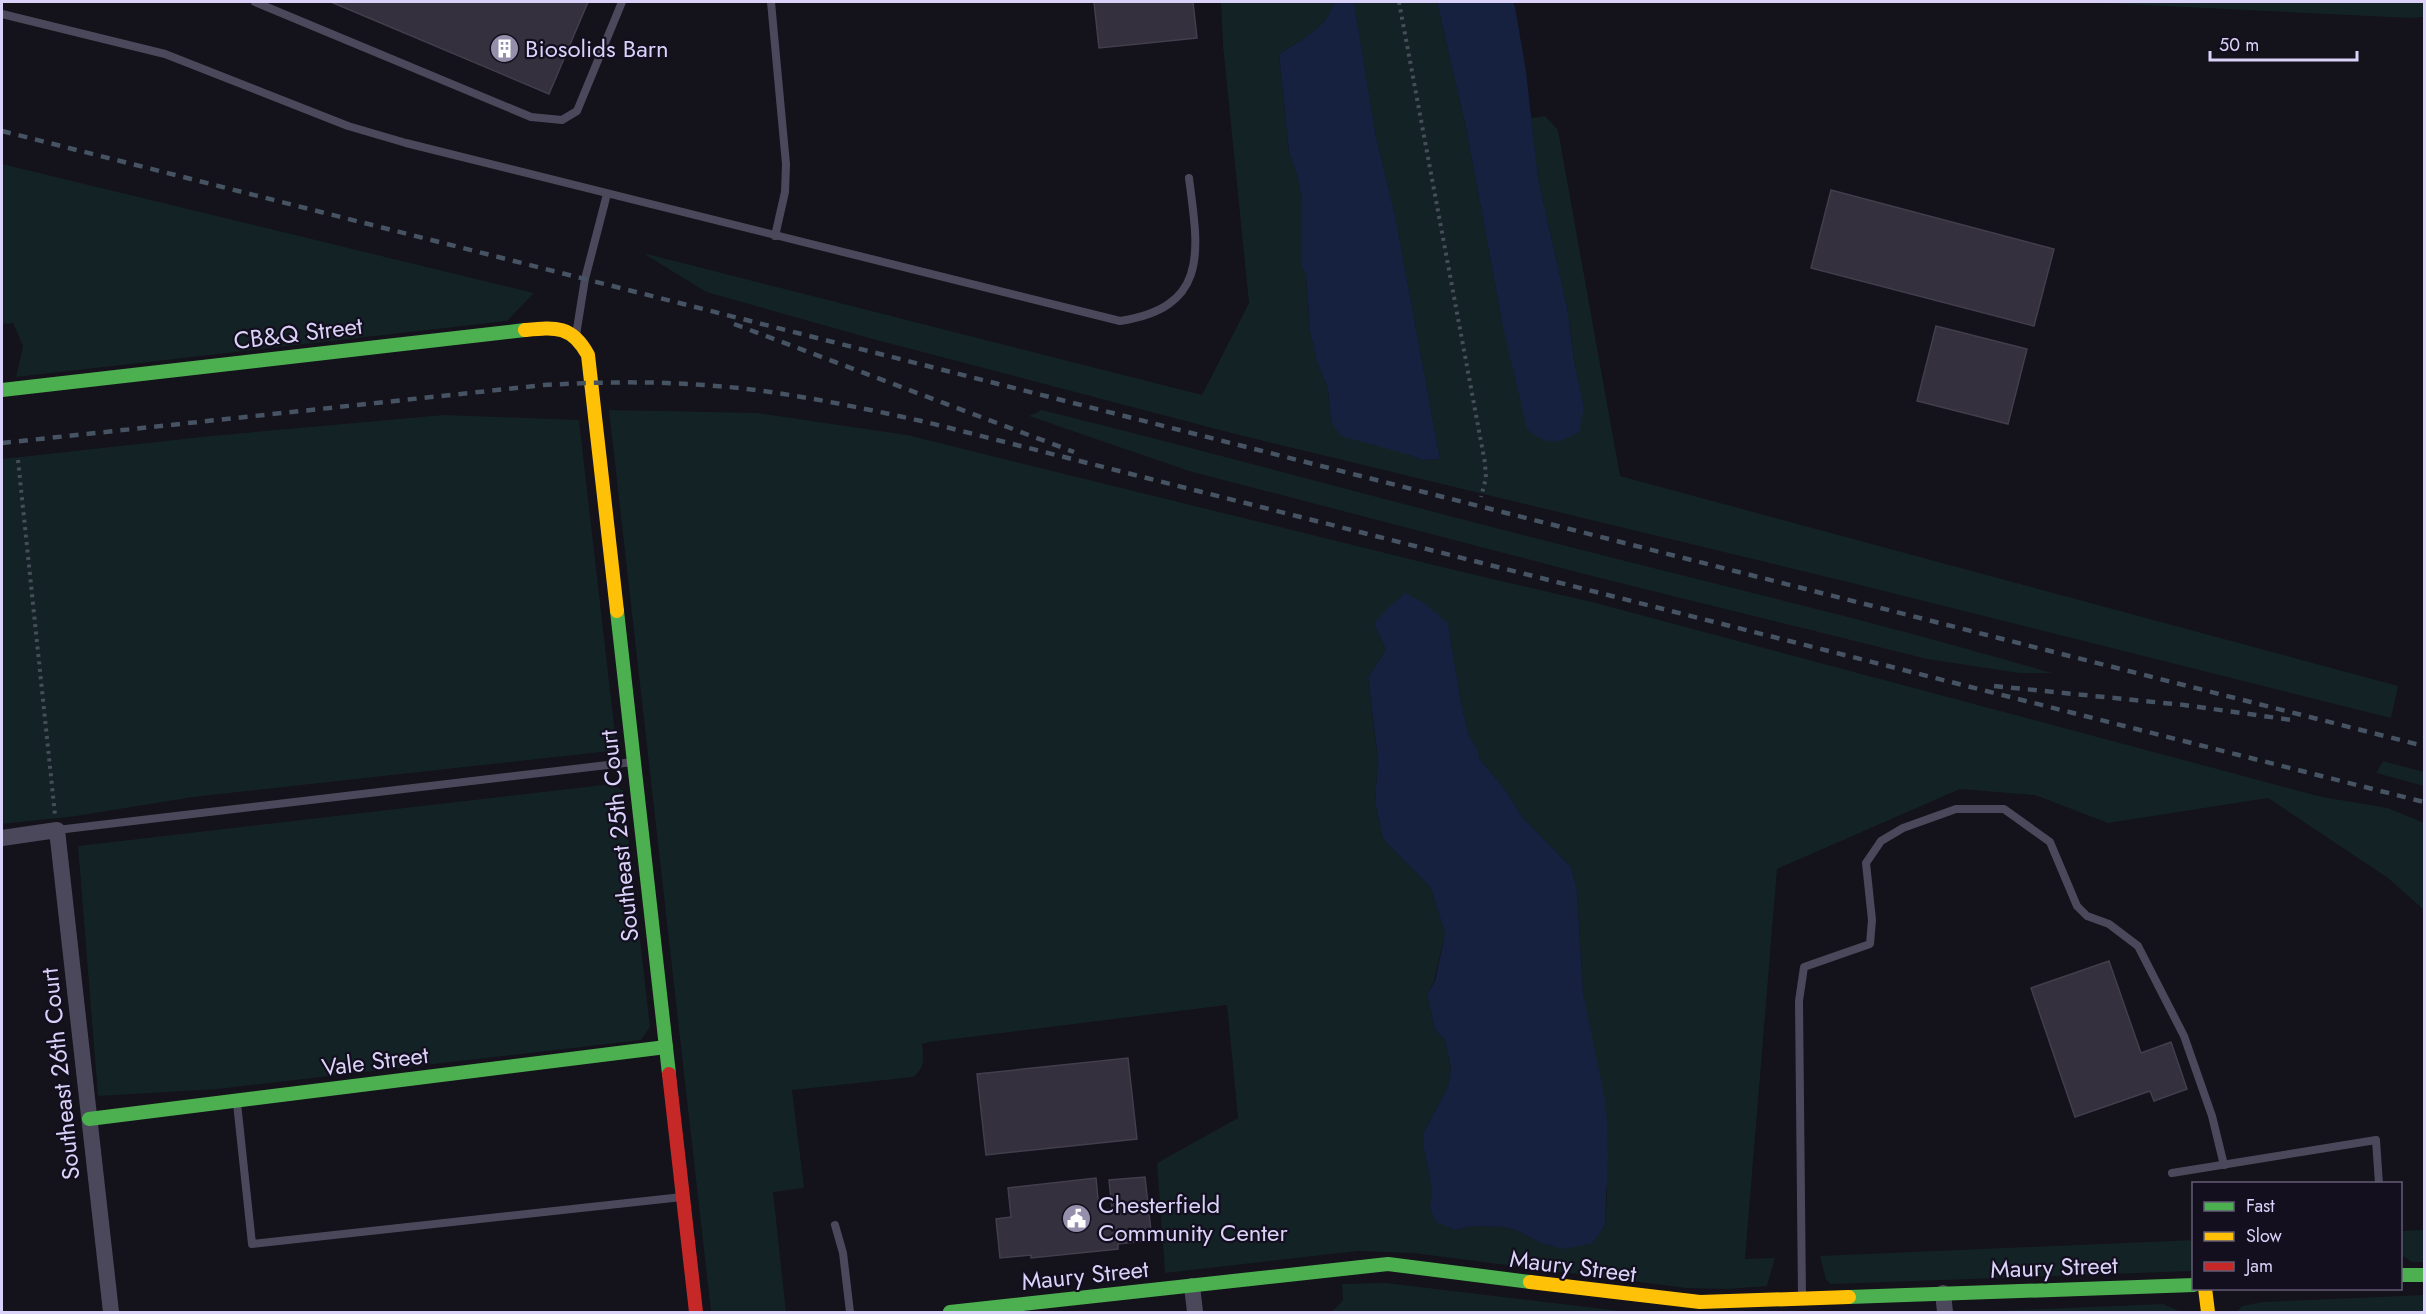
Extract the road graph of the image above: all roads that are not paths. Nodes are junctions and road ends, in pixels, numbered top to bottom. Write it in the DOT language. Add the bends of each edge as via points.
graph roads {
  1 [pos="255,2"];
  2 [pos="622,2"];
  3 [pos="771,2"];
  4 [pos="2,14"];
  5 [pos="1189,178"];
  6 [pos="607,194"];
  7 [pos="775,236"];
  8 [pos="576,336"];
  9 [pos="2,390"];
  10 [pos="634,762"];
  11 [pos="57,830"];
  12 [pos="2,838"];
  13 [pos="666,1047"];
  14 [pos="237,1101"];
  15 [pos="89,1119"];
  16 [pos="2224,1165"];
  17 [pos="2172,1173"];
  18 [pos="2379,1182"];
  19 [pos="683,1197"];
  20 [pos="835,1225"];
  21 [pos="2402,1275"];
  22 [pos="2424,1275"];
  23 [pos="2192,1285"];
  24 [pos="1192,1286"];
  25 [pos="2205,1290"];
  26 [pos="1943,1293"];
  27 [pos="1802,1298"];
  28 [pos="1652,1305"];
  29 [pos="111,1312"];
  30 [pos="696,1312"];
  31 [pos="850,1312"];
  32 [pos="950,1312"];
  33 [pos="1195,1312"];
  34 [pos="1945,1312"];
  35 [pos="2208,1312"];
  1 -- 2 [label="lane" via="531,117 562,120 577,111"];
  3 -- 7 [label="lane" via="786,164 785,192"];
  4 -- 6 [label="lane" via="165,54 348,126"];
  5 -- 7 [label="lane" via="1197,240 1195,265 1183,289 1165,307 1146,317 1120,321"];
  6 -- 7 [label="lane"];
  6 -- 8 [label="lane" via="585,279"];
  8 -- 9 [label="street, CB&Q Street" via="551,327"];
  8 -- 10 [label="street, Southeast 25th Court" via="588,355"];
  10 -- 11 [label="lane"];
  10 -- 13 [label="street, Southeast 25th Court"];
  11 -- 12 [label="street"];
  11 -- 15 [label="street, Southeast 26th Court"];
  13 -- 14 [label="street, Vale Street"];
  13 -- 19 [label="street, Southeast 25th Court"];
  14 -- 15 [label="street, Vale Street"];
  14 -- 19 [label="lane" via="252,1244"];
  15 -- 29 [label="street, Southeast 26th Court"];
  16 -- 17 [label="lane"];
  16 -- 18 [label="lane" via="2376,1140"];
  16 -- 27 [label="lane" via="2212,1116 2184,1036 2138,946 2077,906 2050,842 2004,809 1956,809 1903,828 1881,841 1866,863 1872,921 1870,944 1804,967 1799,1001"];
  19 -- 30 [label="street, Southeast 25th Court"];
  20 -- 31 [label="lane"];
  21 -- 22 [label="street"];
  23 -- 26 [label="street, Maury Street"];
  24 -- 28 [label="street, Maury Street" via="1388,1264"];
  24 -- 32 [label="street, Maury Street"];
  24 -- 33 [label="street"];
  25 -- 35 [label="street"];
  26 -- 27 [label="street, Maury Street"];
  26 -- 34 [label="street"];
  27 -- 28 [label="street, Maury Street"];
}
